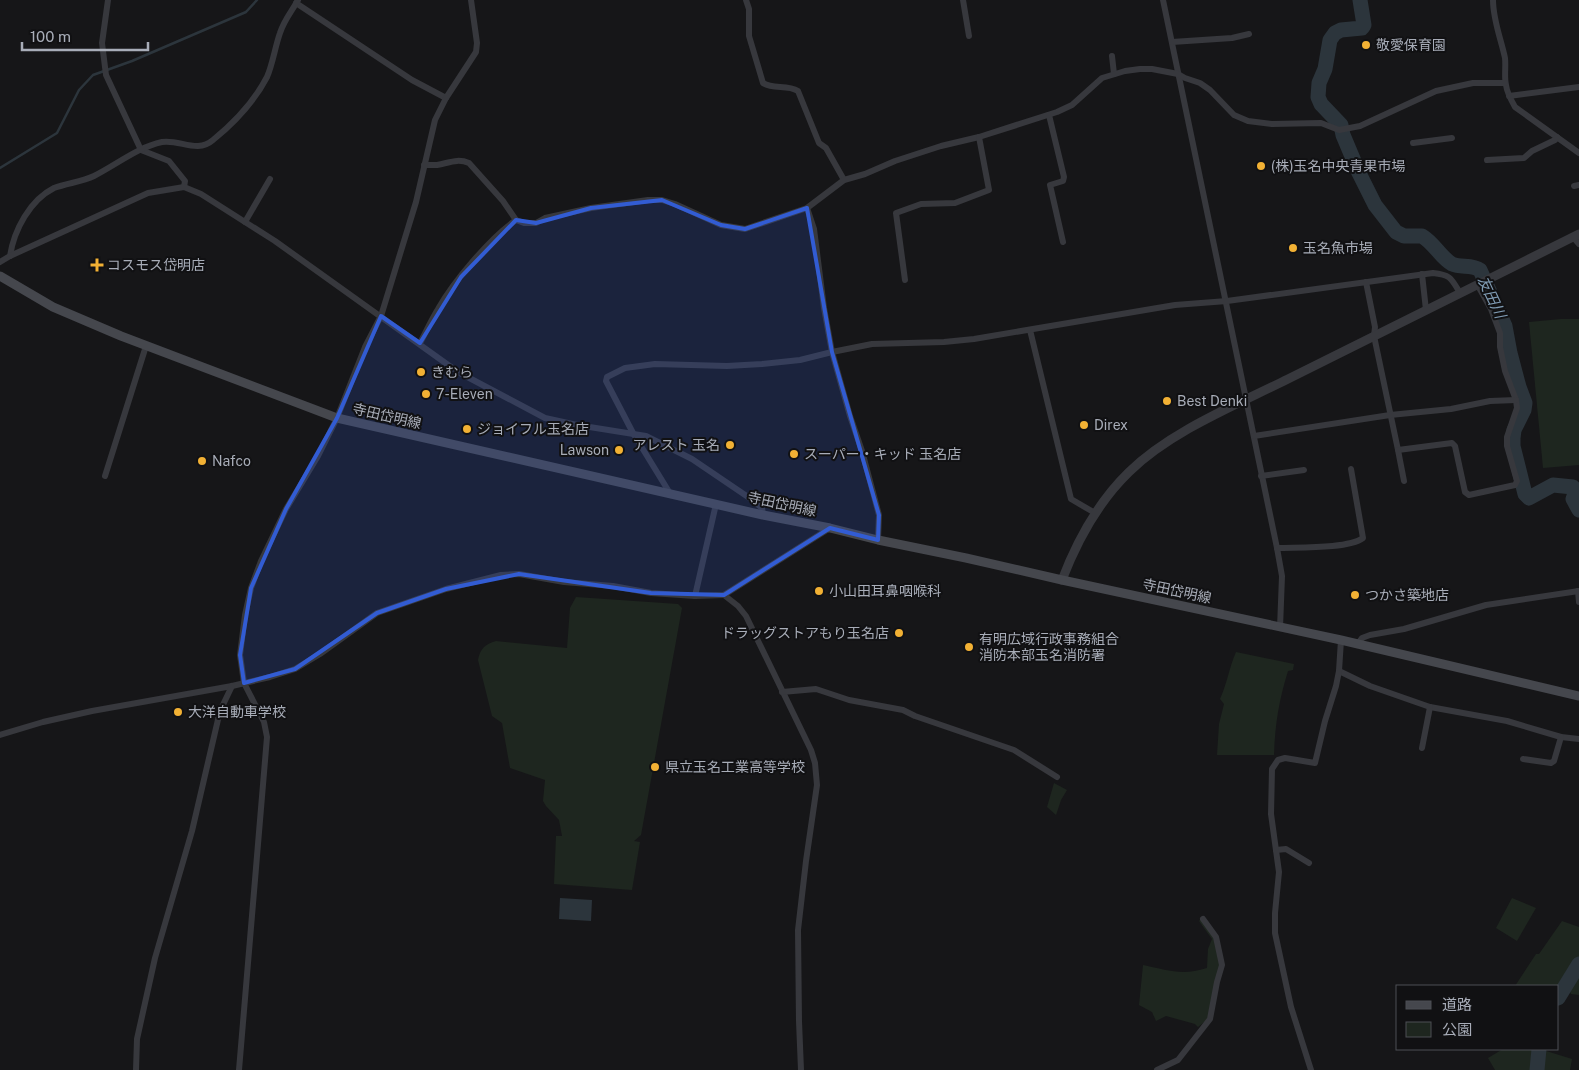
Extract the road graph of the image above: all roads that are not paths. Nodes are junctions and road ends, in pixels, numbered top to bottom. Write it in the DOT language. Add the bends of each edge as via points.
graph roads {
  1 [pos="108,0"];
  2 [pos="471,0"];
  3 [pos="746,0"];
  4 [pos="963,0"];
  5 [pos="1163,0"];
  6 [pos="1493,0"];
  7 [pos="297,2"];
  8 [pos="1249,34"];
  9 [pos="969,36"];
  10 [pos="1172,42"];
  11 [pos="1112,56"];
  12 [pos="1114,74"];
  13 [pos="1178,74"];
  14 [pos="1505,83"];
  15 [pos="1579,87"];
  16 [pos="1509,96"];
  17 [pos="446,98"];
  18 [pos="1048,115"];
  19 [pos="979,137"];
  20 [pos="1557,137"];
  21 [pos="1452,138"];
  22 [pos="1413,143"];
  23 [pos="140,150"];
  24 [pos="1579,153"];
  25 [pos="1487,160"];
  26 [pos="424,165"];
  27 [pos="270,179"];
  28 [pos="844,180"];
  29 [pos="184,187"];
  30 [pos="807,208"];
  31 [pos="516,220"];
  32 [pos="245,222"];
  33 [pos="1577,239"];
  34 [pos="1063,242"];
  35 [pos="10,256"];
  36 [pos="0,262"];
  37 [pos="1422,274"];
  38 [pos="0,276"];
  39 [pos="905,280"];
  40 [pos="1366,282"];
  41 [pos="1476,285"];
  42 [pos="1460,293"];
  43 [pos="1227,301"];
  44 [pos="1426,310"];
  45 [pos="381,316"];
  46 [pos="1030,330"];
  47 [pos="1374,336"];
  48 [pos="420,343"];
  49 [pos="146,346"];
  50 [pos="832,352"];
  51 [pos="1516,400"];
  52 [pos="1246,401"];
  53 [pos="1390,415"];
  54 [pos="337,418"];
  55 [pos="633,433"];
  56 [pos="1254,436"];
  57 [pos="1398,450"];
  58 [pos="1352,469"];
  59 [pos="1304,470"];
  60 [pos="105,476"];
  61 [pos="1261,476"];
  62 [pos="1404,481"];
  63 [pos="671,495"];
  64 [pos="716,504"];
  65 [pos="1094,513"];
  66 [pos="763,515"];
  67 [pos="830,528"];
  68 [pos="878,540"];
  69 [pos="1277,548"];
  70 [pos="1062,580"];
  71 [pos="1578,591"];
  72 [pos="724,595"];
  73 [pos="695,596"];
  74 [pos="1579,602"];
  75 [pos="1280,628"];
  76 [pos="1341,640"];
  77 [pos="1357,645"];
  78 [pos="1339,670"];
  79 [pos="244,683"];
  80 [pos="232,686"];
  81 [pos="782,692"];
  82 [pos="1579,696"];
  83 [pos="1430,707"];
  84 [pos="0,735"];
  85 [pos="1561,737"];
  86 [pos="1579,739"];
  87 [pos="1422,748"];
  88 [pos="1523,759"];
  89 [pos="1058,778"];
  90 [pos="1276,850"];
  91 [pos="1309,863"];
  92 [pos="1203,919"];
  93 [pos="136,1070"];
  94 [pos="239,1070"];
  95 [pos="801,1070"];
  96 [pos="1157,1070"];
  97 [pos="1311,1070"];
  1 -- 23 [label="street" via="102,43 104,66"];
  2 -- 17 [label="street" via="476,52"];
  3 -- 28 [label="street" via="749,36 763,83 792,87 798,91 819,143 826,148"];
  4 -- 9 [label="street"];
  5 -- 10 [label="street"];
  6 -- 14 [label="street" via="1505,58"];
  7 -- 17 [label="street" via="412,80"];
  7 -- 23 [label="street" via="280,32 267,75 251,104 229,126 212,142 202,146 162,142"];
  8 -- 10 [label="street"];
  10 -- 13 [label="street"];
  11 -- 12 [label="street"];
  12 -- 13 [label="street" via="1140,69"];
  12 -- 18 [label="street" via="1102,78 1072,105"];
  13 -- 14 [label="street" via="1200,83 1234,115 1244,120 1272,124 1321,123 1342,130 1360,126 1436,91 1473,83"];
  13 -- 43 [label="street"];
  14 -- 16 [label="street"];
  15 -- 16 [label="street"];
  16 -- 20 [label="street" via="1515,107"];
  17 -- 26 [label="street" via="436,120"];
  18 -- 19 [label="street"];
  18 -- 34 [label="street" via="1064,177 1063,181 1050,185"];
  19 -- 28 [label="street" via="932,149"];
  19 -- 39 [label="street" via="989,190 955,203 921,204 896,213"];
  20 -- 24 [label="street"];
  20 -- 25 [label="street" via="1524,158"];
  21 -- 22 [label="street"];
  23 -- 29 [label="street" via="169,161 185,181"];
  23 -- 35 [label="street" via="93,176 53,189 31,207 13,240"];
  26 -- 31 [label="street" via="464,160 503,201"];
  26 -- 45 [label="street"];
  27 -- 32 [label="street"];
  28 -- 30 [label="street"];
  29 -- 32 [label="street"];
  29 -- 35 [label="street" via="148,193"];
  30 -- 31 [label="street" via="744,229 722,225 662,200 591,208 536,223"];
  30 -- 50 [label="street" via="814,230"];
  31 -- 48 [label="street" via="461,277 438,307"];
  32 -- 45 [label="street"];
  33 -- 41 [label="street"];
  35 -- 36 [label="street"];
  37 -- 40 [label="street"];
  37 -- 42 [label="street" via="1446,274"];
  37 -- 44 [label="street"];
  38 -- 49 [label="main road, 寺田岱明線" via="53,307"];
  40 -- 43 [label="street"];
  40 -- 47 [label="street"];
  41 -- 42 [label="street"];
  41 -- 51 [label="street" via="1500,332 1505,371"];
  42 -- 44 [label="street"];
  43 -- 46 [label="street" via="1175,305"];
  43 -- 52 [label="street"];
  44 -- 47 [label="street"];
  45 -- 48 [label="street"];
  45 -- 54 [label="street"];
  46 -- 50 [label="street" via="944,342 872,344"];
  46 -- 65 [label="street" via="1071,498"];
  47 -- 52 [label="street"];
  47 -- 53 [label="street"];
  48 -- 55 [label="street" via="458,372 545,418"];
  49 -- 54 [label="main road, 寺田岱明線"];
  49 -- 60 [label="street"];
  50 -- 55 [label="street" via="762,364 655,364 625,368 606,380"];
  50 -- 68 [label="street" via="877,508"];
  51 -- 53 [label="street"];
  51 -- 57 [label="street" via="1517,408 1507,437 1517,481 1515,485 1469,496 1465,492 1452,443"];
  52 -- 56 [label="street"];
  52 -- 65 [label="street" via="1153,451 1128,473"];
  53 -- 56 [label="street"];
  53 -- 57 [label="street"];
  54 -- 63 [label="main road, 寺田岱明線"];
  54 -- 79 [label="street" via="286,509 251,588 240,648"];
  55 -- 63 [label="street"];
  55 -- 66 [label="street" via="692,459 751,499 762,508"];
  56 -- 61 [label="street"];
  57 -- 62 [label="street"];
  58 -- 69 [label="street" via="1363,538 1344,545"];
  59 -- 61 [label="street"];
  61 -- 69 [label="street"];
  63 -- 64 [label="main road, 寺田岱明線"];
  64 -- 66 [label="main road, 寺田岱明線"];
  64 -- 73 [label="street"];
  65 -- 70 [label="street" via="1074,549"];
  66 -- 67 [label="main road, 寺田岱明線"];
  67 -- 68 [label="main road, 寺田岱明線"];
  67 -- 72 [label="street"];
  68 -- 70 [label="main road, 寺田岱明線"];
  69 -- 75 [label="street" via="1282,576"];
  70 -- 75 [label="main road, 寺田岱明線"];
  71 -- 74 [label="street"];
  71 -- 77 [label="street" via="1486,606 1370,635"];
  72 -- 73 [label="street"];
  72 -- 81 [label="street" via="746,616"];
  73 -- 79 [label="street" via="519,574 501,575 446,589 377,613 295,669"];
  75 -- 76 [label="main road, 寺田岱明線"];
  76 -- 77 [label="main road, 寺田岱明線"];
  76 -- 78 [label="street"];
  77 -- 82 [label="main road, 寺田岱明線"];
  78 -- 83 [label="street" via="1370,686"];
  78 -- 90 [label="street" via="1315,763 1285,758 1278,760 1272,769 1271,814"];
  79 -- 80 [label="street"];
  79 -- 94 [label="street" via="264,722 267,737"];
  80 -- 84 [label="street" via="92,711"];
  80 -- 93 [label="street" via="220,711 192,832 155,958 137,1039"];
  81 -- 89 [label="street" via="816,689 849,700 903,710 1014,750"];
  81 -- 95 [label="street" via="811,750 817,785 798,930"];
  83 -- 85 [label="street" via="1507,721"];
  83 -- 87 [label="street"];
  85 -- 86 [label="street"];
  85 -- 88 [label="street" via="1551,763"];
  90 -- 91 [label="street" via="1286,849"];
  90 -- 97 [label="street" via="1279,872 1275,933 1291,1007"];
  92 -- 96 [label="street" via="1216,937 1222,964 1210,1019 1178,1060"];
}
